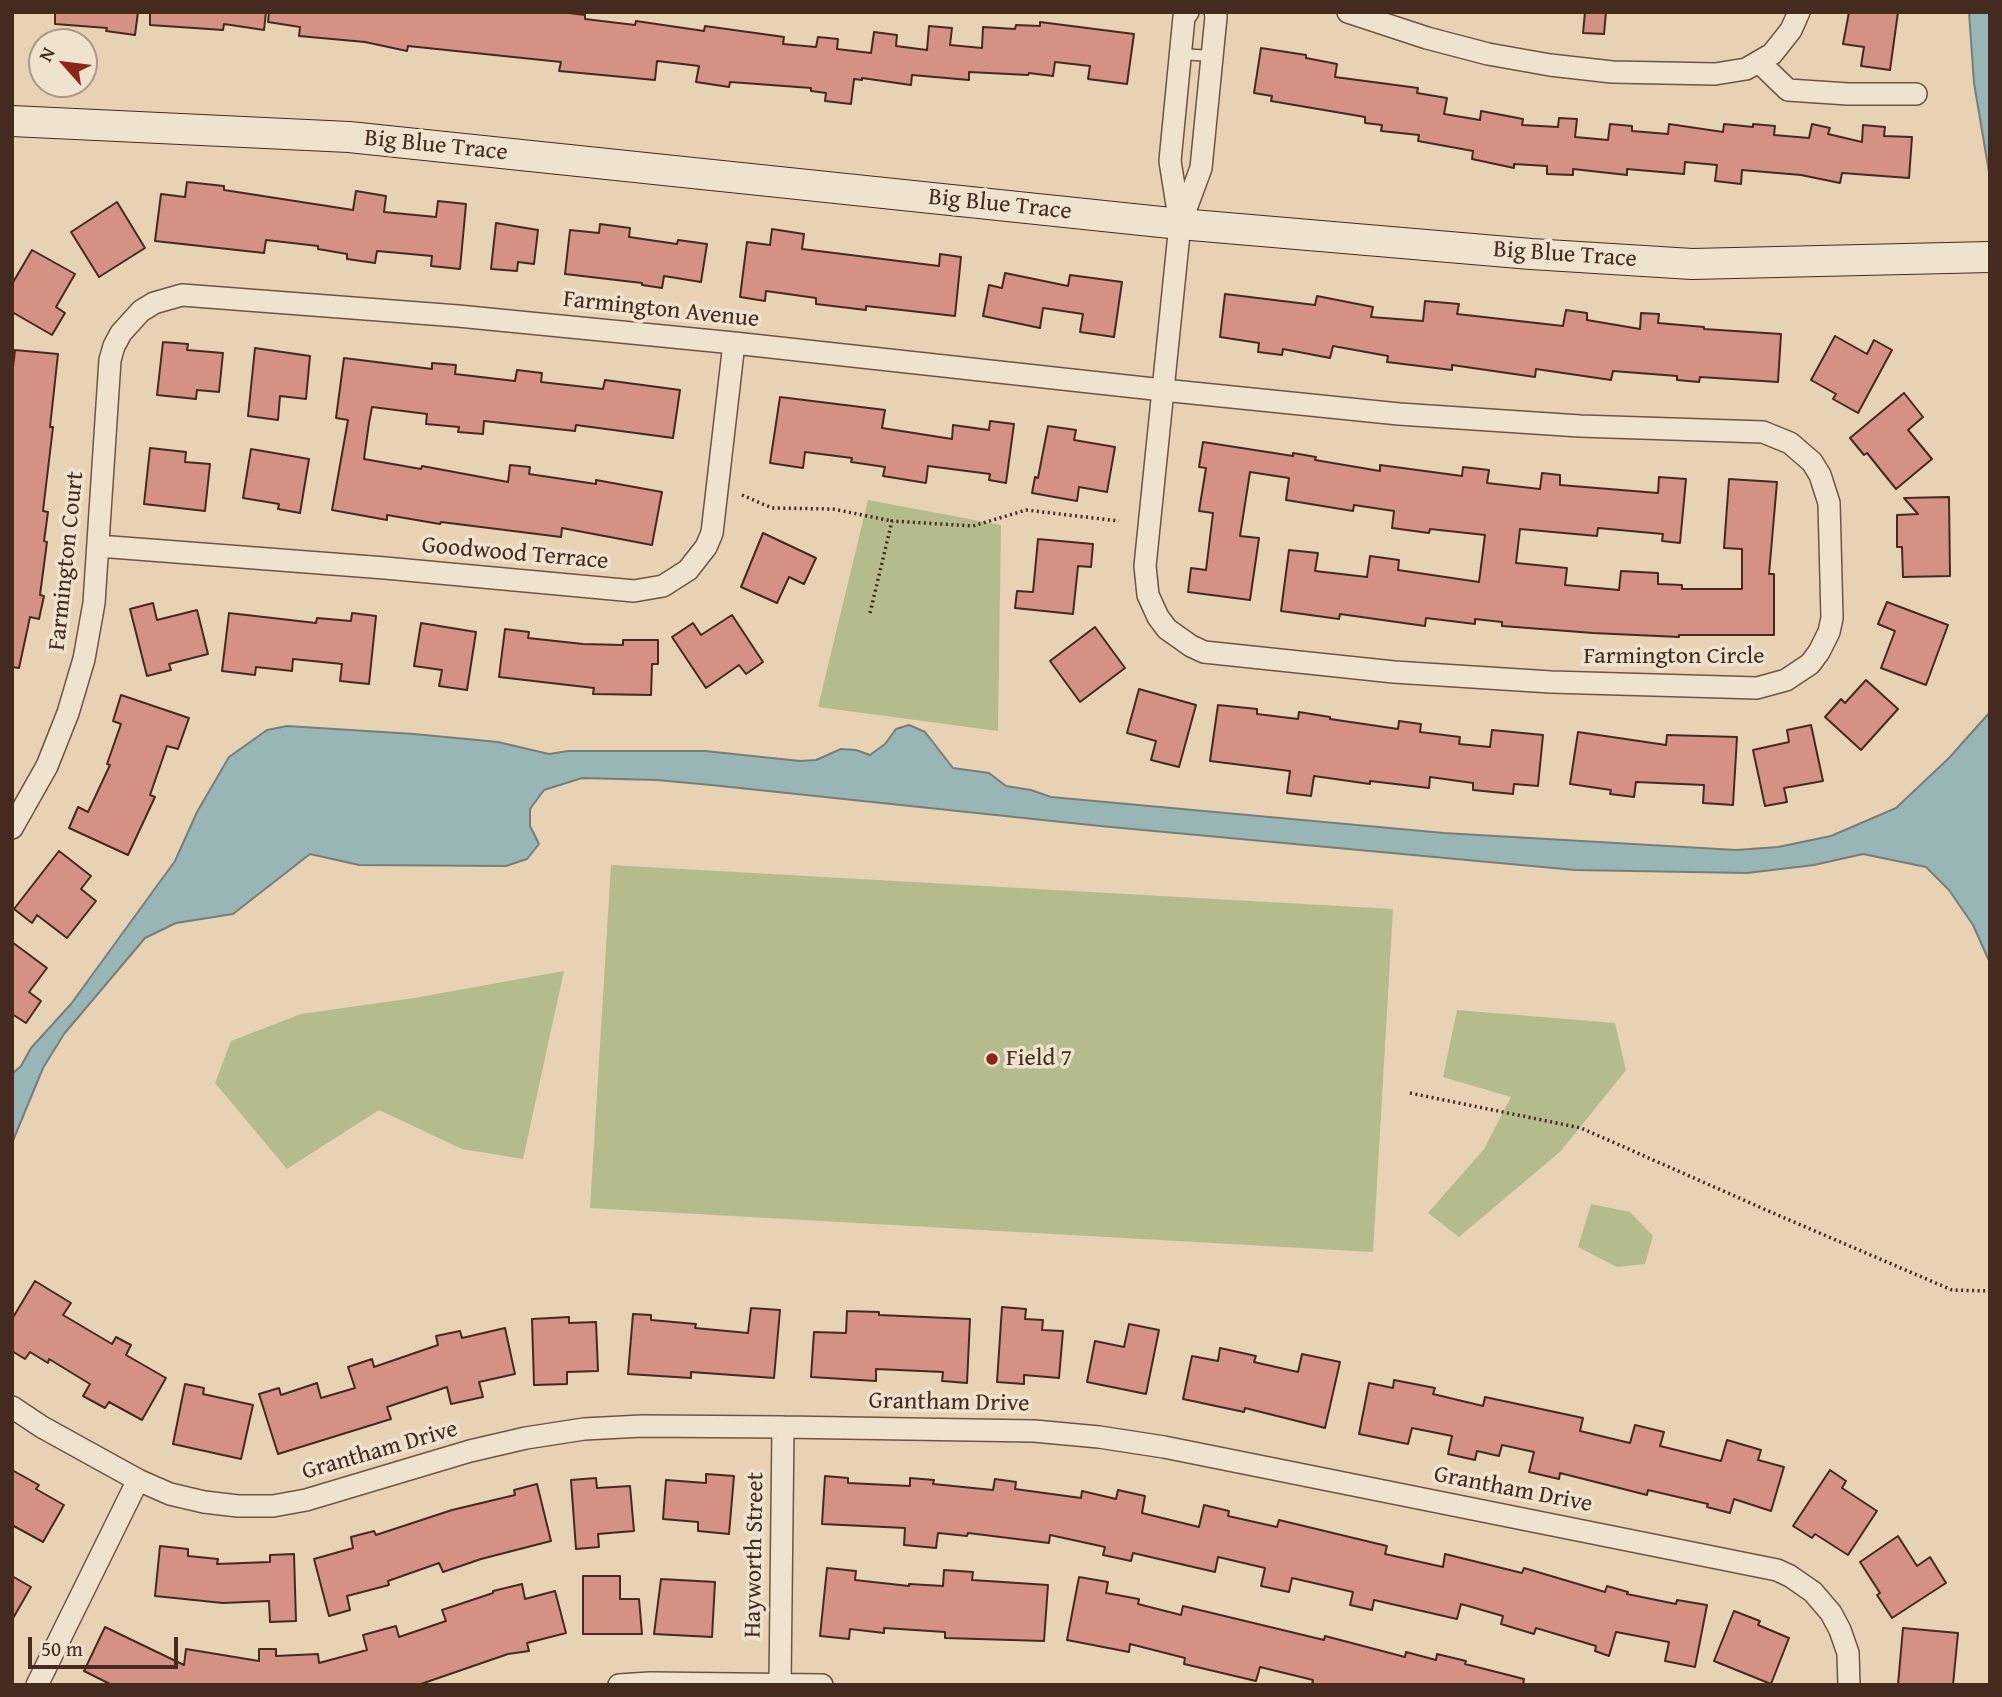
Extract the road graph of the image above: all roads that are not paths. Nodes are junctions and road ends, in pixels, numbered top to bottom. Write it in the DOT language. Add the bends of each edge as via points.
graph roads {
  1 [pos="1188,12"];
  2 [pos="1215,12"];
  3 [pos="1348,12"];
  4 [pos="1799,12"];
  5 [pos="1180,54"];
  6 [pos="1212,56"];
  7 [pos="1759,62"];
  8 [pos="1916,94"];
  9 [pos="12,121"];
  10 [pos="1180,224"];
  11 [pos="1990,257"];
  12 [pos="154,303"];
  13 [pos="734,343"];
  14 [pos="1163,390"];
  15 [pos="98,546"];
  16 [pos="12,828"];
  17 [pos="12,1407"];
  18 [pos="783,1427"];
  19 [pos="138,1480"];
  20 [pos="1849,1676"];
  21 [pos="780,1684"];
  22 [pos="37,1685"];
  23 [pos="619,1685"];
  24 [pos="822,1685"];
  1 -- 5 [label="street"];
  2 -- 6 [label="street"];
  3 -- 7 [label="street" via="1427,38 1550,65 1612,72 1715,74"];
  4 -- 7 [label="street" via="1783,43"];
  5 -- 6 [label="lane"];
  5 -- 10 [label="street" via="1170,161"];
  6 -- 10 [label="street" via="1201,168"];
  7 -- 8 [label="street" via="1788,90"];
  9 -- 10 [label="street, Big Blue Trace" via="349,137"];
  10 -- 11 [label="street, Big Blue Trace" via="1692,264"];
  10 -- 14 [label="street, Farmington Circle"];
  12 -- 13 [label="street, Farmington Avenue" via="197,295"];
  12 -- 15 [label="street, Farmington Court" via="126,327 110,360"];
  13 -- 14 [label="street, Farmington Avenue"];
  13 -- 15 [label="street, Goodwood Terrace" via="712,533 688,570 663,586 634,591"];
  14 -- 14 [label="street, Farmington Circle" via="1399,414 1777,436 1812,462 1826,488 1834,602 1829,632 1819,652 1798,673 1757,688 1485,678 1204,652 1167,629 1145,580"];
  15 -- 16 [label="street, Farmington Court" via="84,659 68,713 47,766"];
  17 -- 19 [label="street, Grantham Drive"];
  18 -- 19 [label="street, Grantham Drive" via="584,1429 470,1451 324,1496 273,1506 204,1502"];
  18 -- 20 [label="street, Grantham Drive" via="1034,1431 1099,1437 1761,1566 1790,1576 1823,1602 1840,1630"];
  18 -- 21 [label="street, Hayworth Street"];
  19 -- 22 [label="street"];
  21 -- 23 [label="street"];
  21 -- 24 [label="street"];
}
